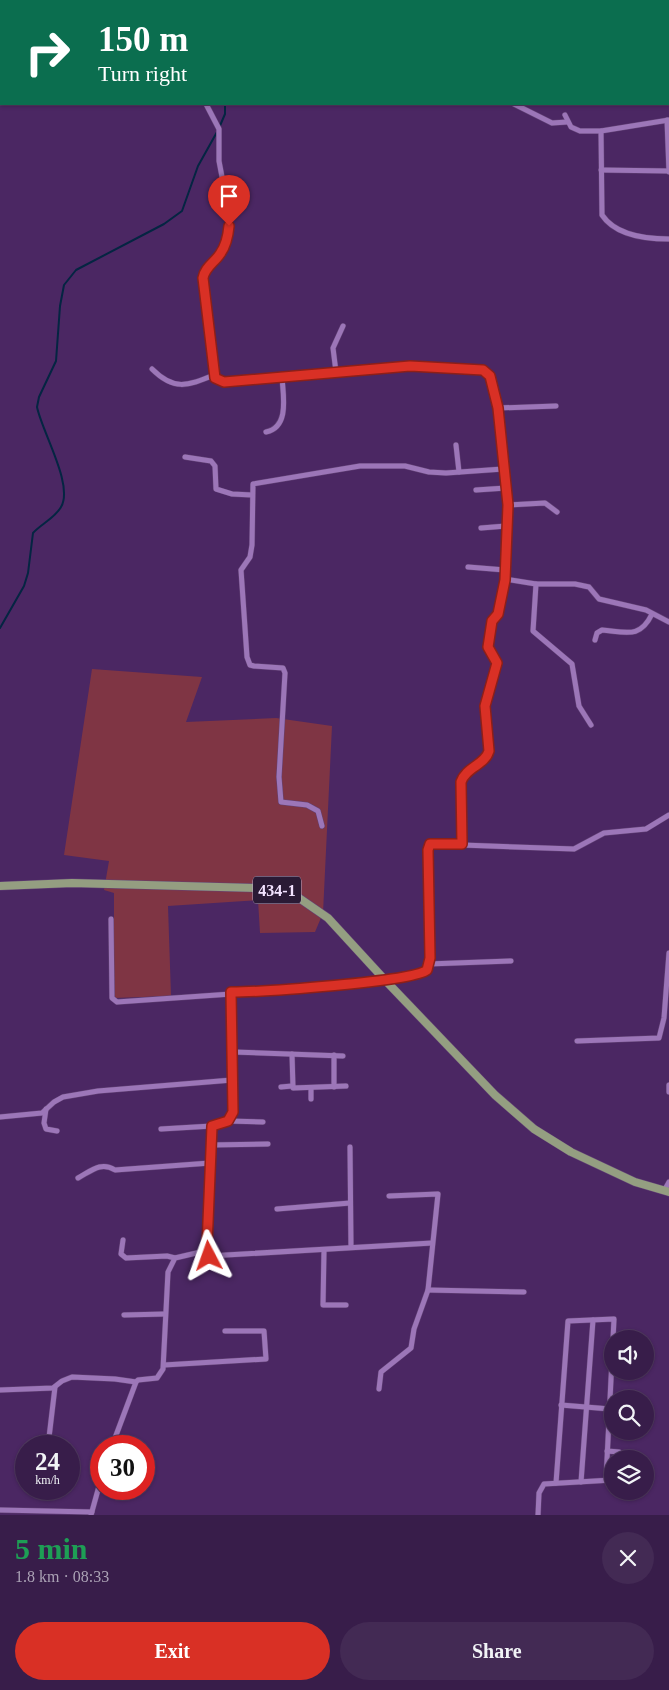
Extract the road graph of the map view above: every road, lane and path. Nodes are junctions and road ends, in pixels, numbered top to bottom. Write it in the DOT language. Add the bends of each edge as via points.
graph roads {
  1 [pos="206,105"];
  2 [pos="516,105"];
  3 [pos="565,114"];
  4 [pos="668,120"];
  5 [pos="567,122"];
  6 [pos="601,131"];
  7 [pos="601,170"];
  8 [pos="669,172"];
  9 [pos="669,239"];
  10 [pos="343,326"];
  11 [pos="152,369"];
  12 [pos="336,372"];
  13 [pos="214,375"];
  14 [pos="282,377"];
  15 [pos="556,406"];
  16 [pos="498,408"];
  17 [pos="266,432"];
  18 [pos="456,445"];
  19 [pos="185,457"];
  20 [pos="503,469"];
  21 [pos="458,472"];
  22 [pos="506,488"];
  23 [pos="476,490"];
  24 [pos="252,495"];
  25 [pos="508,505"];
  26 [pos="556,512"];
  27 [pos="506,526"];
  28 [pos="481,528"];
  29 [pos="468,567"];
  30 [pos="505,570"];
  31 [pos="505,580"];
  32 [pos="536,584"];
  33 [pos="652,614"];
  34 [pos="669,622"];
  35 [pos="595,640"];
  36 [pos="591,725"];
  37 [pos="669,815"];
  38 [pos="322,826"];
  39 [pos="462,844"];
  40 [pos="0,886"];
  41 [pos="111,919"];
  42 [pos="669,953"];
  43 [pos="511,961"];
  44 [pos="428,964"];
  45 [pos="384,980"];
  46 [pos="231,992"];
  47 [pos="577,1041"];
  48 [pos="232,1052"];
  49 [pos="292,1054"];
  50 [pos="334,1055"];
  51 [pos="343,1056"];
  52 [pos="232,1080"];
  53 [pos="669,1085"];
  54 [pos="292,1086"];
  55 [pos="346,1086"];
  56 [pos="281,1087"];
  57 [pos="334,1087"];
  58 [pos="311,1088"];
  59 [pos="669,1092"];
  60 [pos="311,1099"];
  61 [pos="46,1109"];
  62 [pos="0,1117"];
  63 [pos="228,1121"];
  64 [pos="263,1122"];
  65 [pos="212,1126"];
  66 [pos="161,1128"];
  67 [pos="57,1131"];
  68 [pos="268,1144"];
  69 [pos="210,1145"];
  70 [pos="350,1147"];
  71 [pos="210,1163"];
  72 [pos="78,1178"];
  73 [pos="669,1182"];
  74 [pos="667,1191"];
  75 [pos="389,1196"];
  76 [pos="350,1203"];
  77 [pos="277,1209"];
  78 [pos="123,1240"];
  79 [pos="432,1243"];
  80 [pos="351,1247"];
  81 [pos="205,1251"];
  82 [pos="324,1251"];
  83 [pos="175,1258"];
  84 [pos="428,1290"];
  85 [pos="524,1292"];
  86 [pos="346,1305"];
  87 [pos="165,1314"];
  88 [pos="124,1315"];
  89 [pos="593,1320"];
  90 [pos="613,1330"];
  91 [pos="225,1331"];
  92 [pos="164,1365"];
  93 [pos="136,1382"];
  94 [pos="55,1387"];
  95 [pos="379,1389"];
  96 [pos="0,1390"];
  97 [pos="561,1405"];
  98 [pos="587,1408"];
  99 [pos="604,1409"];
  100 [pos="49,1435"];
  101 [pos="116,1435"];
  102 [pos="604,1480"];
  103 [pos="556,1482"];
  104 [pos="581,1482"];
  105 [pos="95,1500"];
  106 [pos="0,1510"];
  107 [pos="92,1513"];
  108 [pos="538,1515"];
  1 -- 13 [label="street" via="218,129 219,161 230,218 225,244 204,271 203,278"];
  2 -- 5 [label="street" via="552,123"];
  3 -- 5 [label="street"];
  4 -- 6 [label="street"];
  4 -- 8 [label="street"];
  5 -- 6 [label="street" via="580,131"];
  6 -- 7 [label="street"];
  7 -- 8 [label="street"];
  7 -- 9 [label="street" via="601,210 606,221 619,230 642,238"];
  10 -- 12 [label="street" via="332,348"];
  11 -- 13 [label="street" via="163,380 176,384 194,383"];
  12 -- 14 [label="street"];
  12 -- 16 [label="street" via="426,365 478,368 488,372"];
  13 -- 14 [label="street" via="224,382"];
  14 -- 17 [label="street" via="282,420 278,427"];
  15 -- 16 [label="street"];
  16 -- 20 [label="street"];
  18 -- 21 [label="street"];
  19 -- 24 [label="street" via="211,461 215,466 216,489"];
  20 -- 21 [label="street"];
  20 -- 22 [label="street"];
  21 -- 24 [label="street" via="429,472 405,466 360,466 258,482 253,484"];
  22 -- 23 [label="street"];
  22 -- 25 [label="street"];
  24 -- 38 [label="street" via="252,545 250,557 241,570 247,657 254,666 279,667 286,673 279,777 281,802 313,808 318,811"];
  25 -- 26 [label="street" via="545,504"];
  25 -- 27 [label="street"];
  27 -- 28 [label="street"];
  27 -- 30 [label="street"];
  29 -- 30 [label="street"];
  30 -- 31 [label="street"];
  31 -- 32 [label="street"];
  31 -- 39 [label="street" via="498,614 492,621 488,647 497,663 485,706 489,751 488,756 463,775"];
  32 -- 33 [label="street" via="589,587 599,599 634,606"];
  32 -- 36 [label="street" via="533,631 572,664 579,706"];
  33 -- 34 [label="street"];
  33 -- 35 [label="street" via="646,628 639,631 602,630"];
  37 -- 39 [label="street" via="646,830 604,833 574,849"];
  39 -- 44 [label="street" via="430,844 428,850"];
  40 -- 45 [label="main road, 434-1" via="72,883 281,891 307,902 328,918"];
  41 -- 46 [label="street" via="114,1001 161,1000"];
  42 -- 47 [label="street" via="664,1018 658,1038"];
  43 -- 44 [label="street"];
  44 -- 45 [label="street" via="427,970 418,975"];
  45 -- 46 [label="street"];
  45 -- 74 [label="main road, 434-1" via="495,1095 534,1129 571,1152 635,1182"];
  46 -- 48 [label="street"];
  48 -- 49 [label="street"];
  48 -- 52 [label="street"];
  49 -- 50 [label="street"];
  49 -- 54 [label="street"];
  50 -- 51 [label="street"];
  50 -- 57 [label="street"];
  52 -- 61 [label="street" via="98,1091 64,1097"];
  52 -- 63 [label="street" via="233,1112"];
  53 -- 59 [label="street"];
  54 -- 56 [label="street"];
  54 -- 58 [label="street"];
  55 -- 57 [label="street"];
  57 -- 58 [label="street"];
  58 -- 60 [label="street"];
  61 -- 62 [label="street" via="42,1113"];
  61 -- 67 [label="street" via="46,1130"];
  63 -- 64 [label="street"];
  63 -- 65 [label="street"];
  65 -- 66 [label="street"];
  65 -- 69 [label="street"];
  68 -- 69 [label="street"];
  69 -- 71 [label="street"];
  70 -- 76 [label="street"];
  71 -- 72 [label="street" via="115,1170 99,1166"];
  71 -- 81 [label="street"];
  73 -- 74 [label="street"];
  75 -- 79 [label="street" via="438,1194"];
  76 -- 77 [label="street"];
  76 -- 80 [label="street"];
  78 -- 83 [label="street" via="121,1254 126,1258"];
  79 -- 80 [label="street"];
  79 -- 84 [label="street"];
  80 -- 82 [label="street"];
  81 -- 82 [label="street" via="209,1256"];
  81 -- 83 [label="street"];
  82 -- 86 [label="street" via="323,1304"];
  83 -- 87 [label="street" via="168,1272"];
  84 -- 85 [label="street"];
  84 -- 95 [label="street" via="411,1348 381,1372"];
  87 -- 88 [label="street"];
  87 -- 92 [label="street"];
  89 -- 90 [label="street" via="614,1318"];
  89 -- 97 [label="street" via="568,1321"];
  89 -- 98 [label="street"];
  91 -- 92 [label="street" via="264,1331 266,1359"];
  92 -- 93 [label="street" via="157,1378"];
  93 -- 94 [label="street" via="115,1378 67,1378"];
  93 -- 101 [label="street"];
  94 -- 96 [label="street"];
  94 -- 100 [label="street"];
  97 -- 98 [label="street"];
  97 -- 103 [label="street"];
  98 -- 99 [label="street"];
  98 -- 104 [label="street"];
  102 -- 104 [label="street"];
  103 -- 104 [label="street"];
  103 -- 108 [label="street" via="540,1488"];
  105 -- 107 [label="street"];
  106 -- 107 [label="street"];
}
